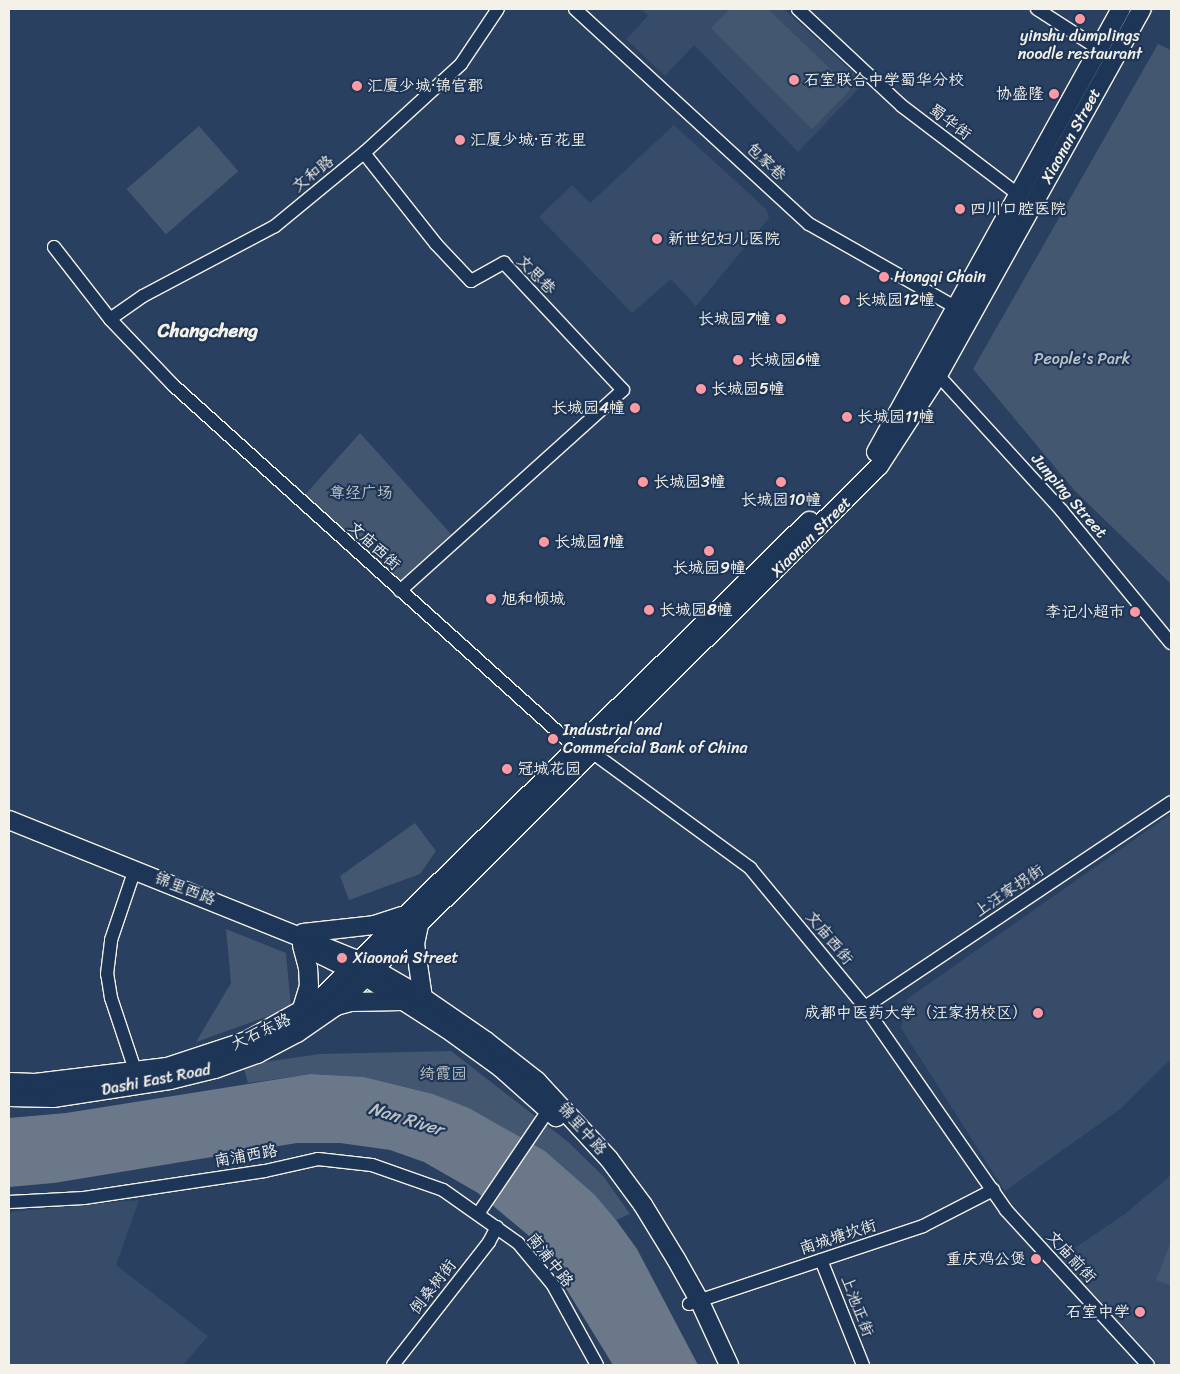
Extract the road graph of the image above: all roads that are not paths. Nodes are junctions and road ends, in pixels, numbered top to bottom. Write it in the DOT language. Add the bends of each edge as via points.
graph roads {
  1 [pos="498,9"];
  2 [pos="575,9"];
  3 [pos="798,9"];
  4 [pos="1037,9"];
  5 [pos="1121,9"];
  6 [pos="1142,9"];
  7 [pos="1099,49"];
  8 [pos="364,153"];
  9 [pos="1020,196"];
  10 [pos="54,247"];
  11 [pos="957,308"];
  12 [pos="110,318"];
  13 [pos="938,375"];
  14 [pos="400,590"];
  15 [pos="1171,643"];
  16 [pos="586,752"];
  17 [pos="1171,802"];
  18 [pos="9,820"];
  19 [pos="9,830"];
  20 [pos="133,874"];
  21 [pos="412,920"];
  22 [pos="300,940"];
  23 [pos="363,969"];
  24 [pos="423,998"];
  25 [pos="404,1001"];
  26 [pos="336,1006"];
  27 [pos="865,1007"];
  28 [pos="301,1012"];
  29 [pos="135,1070"];
  30 [pos="9,1082"];
  31 [pos="9,1097"];
  32 [pos="549,1109"];
  33 [pos="993,1190"];
  34 [pos="9,1202"];
  35 [pos="478,1214"];
  36 [pos="497,1228"];
  37 [pos="822,1260"];
  38 [pos="694,1302"];
  39 [pos="393,1365"];
  40 [pos="597,1365"];
  41 [pos="718,1365"];
  42 [pos="729,1365"];
  43 [pos="863,1365"];
  44 [pos="1148,1365"];
  1 -- 8 [label="street, 文和路" via="461,64"];
  2 -- 11 [label="street, 包家巷" via="809,224"];
  3 -- 9 [label="street, 蜀华街" via="902,106"];
  4 -- 7 [label="street"];
  5 -- 7 [label="main road, Xiaonan Street"];
  6 -- 13 [label="main road, Xiaonan Street"];
  7 -- 9 [label="main road, Xiaonan Street"];
  8 -- 12 [label="street, 文和路" via="275,226 142,296"];
  8 -- 14 [label="street, 文思巷" via="436,244 471,281 504,263 624,390"];
  9 -- 11 [label="main road, Xiaonan Street"];
  10 -- 12 [label="street, 文庙西街"];
  11 -- 16 [label="main road, Xiaonan Street" via="870,461"];
  12 -- 14 [label="street, 文庙西街" via="173,385"];
  13 -- 15 [label="street, Junping Street" via="1062,511"];
  13 -- 16 [label="main road, Xiaonan Street" via="893,449 869,478"];
  14 -- 16 [label="street, 文庙西街"];
  16 -- 21 [label="main road, Xiaonan Street"];
  16 -- 27 [label="street, 文庙西街" via="750,868"];
  17 -- 27 [label="street, 上汪家拐街"];
  18 -- 20 [label="main road, 锦里西路"];
  19 -- 20 [label="main road, 锦里西路"];
  20 -- 22 [label="main road, 锦里西路"];
  20 -- 29 [label="street" via="111,940 107,974 111,998"];
  21 -- 22 [label="main road"];
  21 -- 23 [label="main road, Xiaonan Street"];
  21 -- 24 [label="main road"];
  22 -- 23 [label="main road, 锦里西路"];
  22 -- 28 [label="main road" via="308,968 308,986"];
  23 -- 24 [label="main road, 锦里中路"];
  23 -- 25 [label="main road, 锦里中路"];
  23 -- 26 [label="main road, Dashi East Road"];
  23 -- 28 [label="main road, 大石东路"];
  24 -- 38 [label="main road, 锦里中路" via="508,1058 569,1113 643,1205"];
  25 -- 26 [label="main road" via="351,1002"];
  25 -- 32 [label="main road, 锦里中路" via="502,1068"];
  26 -- 31 [label="main road, Dashi East Road" via="265,1050 215,1069 170,1080 53,1098"];
  27 -- 33 [label="street, 文庙西街"];
  28 -- 29 [label="main road, 大石东路" via="246,1041 206,1056"];
  29 -- 30 [label="main road, 大石东路" via="35,1083"];
  32 -- 35 [label="street"];
  32 -- 38 [label="main road, 锦里中路" via="616,1186"];
  33 -- 37 [label="street, 南城塘坎街" via="922,1226"];
  33 -- 44 [label="street, 文庙前街" via="1006,1210"];
  34 -- 35 [label="street, 南浦西路" via="84,1198 265,1171 318,1159 372,1165 443,1190"];
  35 -- 36 [label="street, 南浦中路"];
  36 -- 39 [label="street, 倒桑树街"];
  36 -- 40 [label="street, 南浦中路" via="518,1243 553,1285"];
  37 -- 38 [label="street, 南城塘坎街"];
  37 -- 43 [label="street, 上池正街"];
  38 -- 41 [label="main road, 锦里中路"];
  38 -- 42 [label="main road, 锦里中路"];
}
